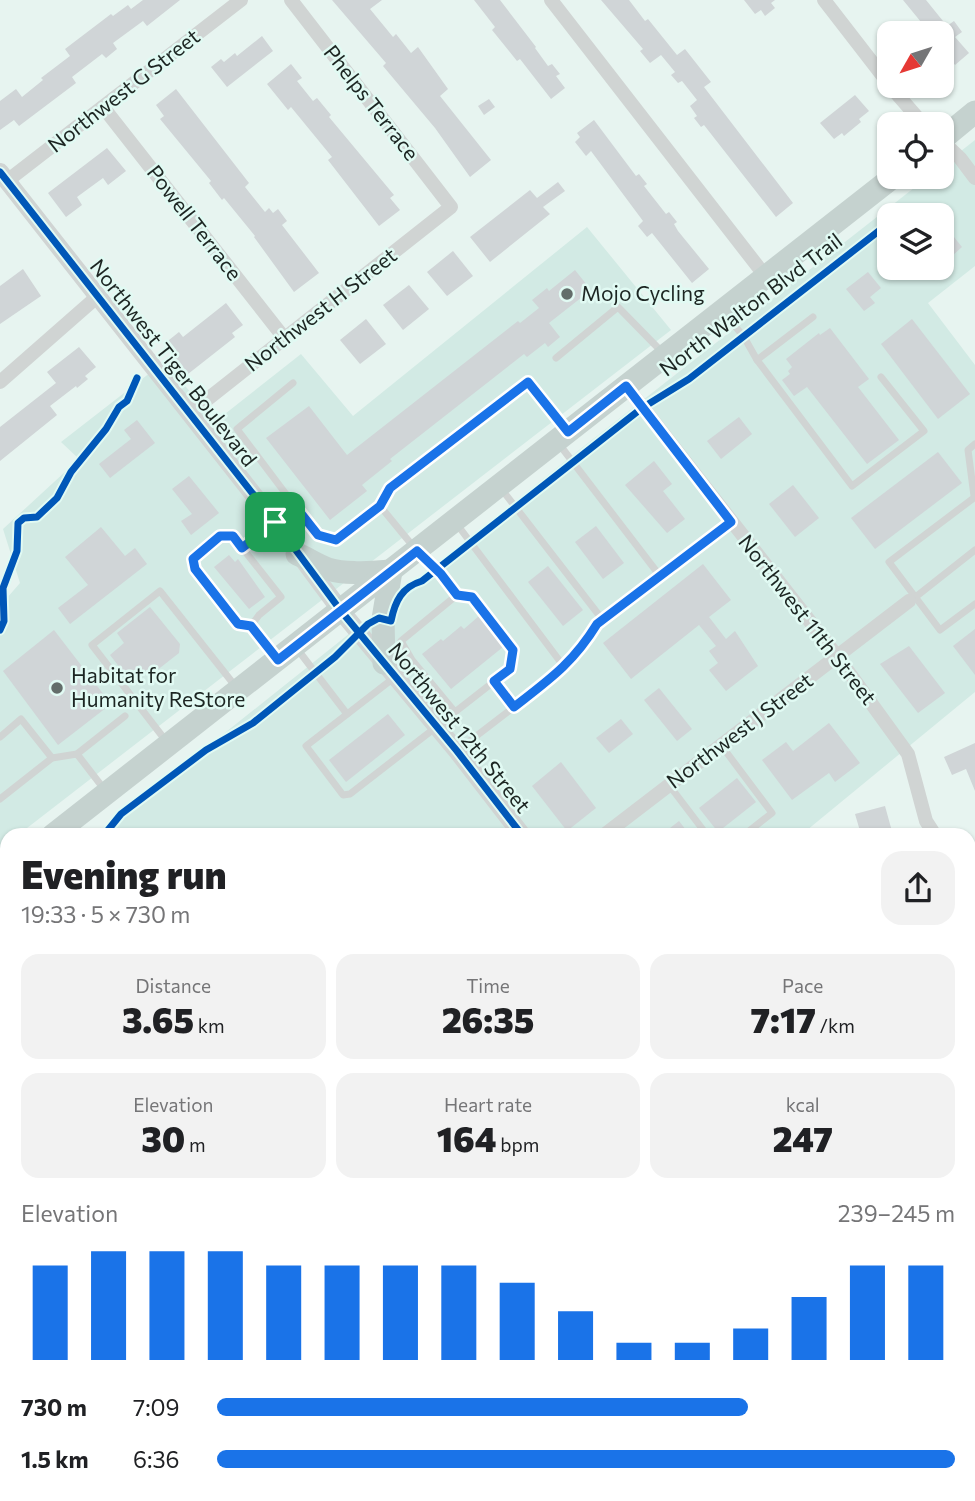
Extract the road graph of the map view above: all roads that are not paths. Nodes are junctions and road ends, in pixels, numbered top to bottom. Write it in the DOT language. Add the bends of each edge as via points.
graph roads {
  1 [pos="241,0"];
  2 [pos="291,0"];
  3 [pos="551,0"];
  4 [pos="824,0"];
  5 [pos="877,68"];
  6 [pos="901,98"];
  7 [pos="103,107"];
  8 [pos="913,112"];
  9 [pos="975,112"];
  10 [pos="954,130"];
  11 [pos="954,152"];
  12 [pos="4,177"];
  13 [pos="975,178"];
  14 [pos="877,189"];
  15 [pos="451,206"];
  16 [pos="765,276"];
  17 [pos="98,296"];
  18 [pos="722,310"];
  19 [pos="813,317"];
  20 [pos="285,339"];
  21 [pos="665,355"];
  22 [pos="556,358"];
  23 [pos="757,360"];
  24 [pos="881,377"];
  25 [pos="0,382"];
  26 [pos="293,383"];
  27 [pos="626,386"];
  28 [pos="190,413"];
  29 [pos="562,436"];
  30 [pos="975,444"];
  31 [pos="499,486"];
  32 [pos="975,496"];
  33 [pos="295,506"];
  34 [pos="380,506"];
  35 [pos="454,521"];
  36 [pos="275,522"];
  37 [pos="731,522"];
  38 [pos="242,548"];
  39 [pos="975,550"];
  40 [pos="417,551"];
  41 [pos="297,554"];
  42 [pos="391,571"];
  43 [pos="660,576"];
  44 [pos="457,595"];
  45 [pos="912,599"];
  46 [pos="975,604"];
  47 [pos="341,611"];
  48 [pos="602,619"];
  49 [pos="251,626"];
  50 [pos="287,653"];
  51 [pos="837,656"];
  52 [pos="565,668"];
  53 [pos="389,669"];
  54 [pos="494,681"];
  55 [pos="238,690"];
  56 [pos="514,707"];
  57 [pos="347,714"];
  58 [pos="125,716"];
  59 [pos="437,726"];
  60 [pos="0,737"];
  61 [pos="168,744"];
  62 [pos="721,745"];
  63 [pos="457,751"];
  64 [pos="77,754"];
  65 [pos="52,758"];
  66 [pos="669,785"];
  67 [pos="107,792"];
  68 [pos="0,799"];
  69 [pos="62,828"];
  70 [pos="517,828"];
  71 [pos="622,828"];
  72 [pos="702,828"];
  73 [pos="753,828"];
  74 [pos="930,828"];
  1 -- 7 [label="street, Northwest G Street"];
  2 -- 15 [label="street, Phelps Terrace"];
  3 -- 16 [label="street"];
  4 -- 5 [label="street"];
  6 -- 8 [label="street"];
  7 -- 12 [label="street, Northwest G Street"];
  7 -- 20 [label="street, Powell Terrace"];
  9 -- 10 [label="main road"];
  11 -- 13 [label="street"];
  12 -- 17 [label="street, Northwest Tiger Boulevard"];
  14 -- 16 [label="main road"];
  15 -- 20 [label="street, Northwest H Street"];
  16 -- 18 [label="main road"];
  17 -- 25 [label="street"];
  17 -- 28 [label="street, Northwest Tiger Boulevard"];
  18 -- 21 [label="main road"];
  18 -- 23 [label="lane"];
  19 -- 23 [label="lane"];
  20 -- 28 [label="street, Northwest H Street"];
  21 -- 22 [label="lane" via="618,307"];
  21 -- 27 [label="main road"];
  23 -- 24 [label="lane" via="852,486 924,431"];
  26 -- 33 [label="lane" via="237,429"];
  27 -- 29 [label="main road"];
  27 -- 37 [label="street, Northwest 11th Street"];
  28 -- 36 [label="street, Northwest Tiger Boulevard"];
  29 -- 31 [label="main road"];
  29 -- 34 [label="lane" via="528,382 390,488"];
  29 -- 43 [label="lane"];
  30 -- 32 [label="lane" via="968,450"];
  31 -- 35 [label="main road"];
  31 -- 48 [label="lane"];
  32 -- 45 [label="lane" via="888,562"];
  33 -- 34 [label="lane" via="318,535 336,540"];
  33 -- 36 [label="lane"];
  34 -- 40 [label="lane"];
  35 -- 40 [label="main road"];
  35 -- 52 [label="lane"];
  36 -- 38 [label="lane"];
  36 -- 41 [label="street, Northwest Tiger Boulevard"];
  37 -- 43 [label="lane"];
  37 -- 51 [label="street, Northwest 11th Street"];
  38 -- 49 [label="lane" via="281,597"];
  38 -- 49 [label="lane" via="233,536 220,536 193,559 195,569 238,624"];
  39 -- 45 [label="lane"];
  40 -- 42 [label="main road"];
  40 -- 44 [label="lane"];
  41 -- 42 [label="main road" via="339,571"];
  41 -- 47 [label="street, Northwest Tiger Boulevard"];
  42 -- 47 [label="main road"];
  42 -- 53 [label="main road" via="383,619"];
  43 -- 48 [label="lane"];
  44 -- 54 [label="lane" via="472,597 513,650 510,669"];
  44 -- 54 [label="lane" via="401,641 455,712"];
  45 -- 46 [label="lane" via="940,630"];
  45 -- 51 [label="street, Northwest J Street"];
  47 -- 50 [label="main road"];
  47 -- 53 [label="street, Northwest 12th Street"];
  48 -- 52 [label="lane"];
  49 -- 50 [label="lane"];
  50 -- 55 [label="main road"];
  50 -- 57 [label="lane"];
  51 -- 62 [label="street, Northwest J Street"];
  51 -- 74 [label="street, Northwest 11th Street" via="908,754"];
  52 -- 56 [label="lane"];
  53 -- 57 [label="lane"];
  53 -- 59 [label="street, Northwest 12th Street"];
  54 -- 56 [label="lane"];
  55 -- 61 [label="main road"];
  55 -- 61 [label="lane" via="160,591 92,645"];
  56 -- 63 [label="lane"];
  57 -- 59 [label="lane" via="306,746 343,795"];
  58 -- 64 [label="lane"];
  59 -- 63 [label="street, Northwest 12th Street"];
  60 -- 65 [label="lane" via="21,719"];
  61 -- 67 [label="main road"];
  62 -- 66 [label="street, Northwest J Street"];
  62 -- 73 [label="lane" via="772,813"];
  63 -- 70 [label="street, Northwest 12th Street"];
  64 -- 65 [label="lane"];
  64 -- 67 [label="lane"];
  65 -- 68 [label="lane"];
  66 -- 71 [label="street, Northwest J Street"];
  66 -- 72 [label="lane"];
  67 -- 69 [label="main road"];
}
